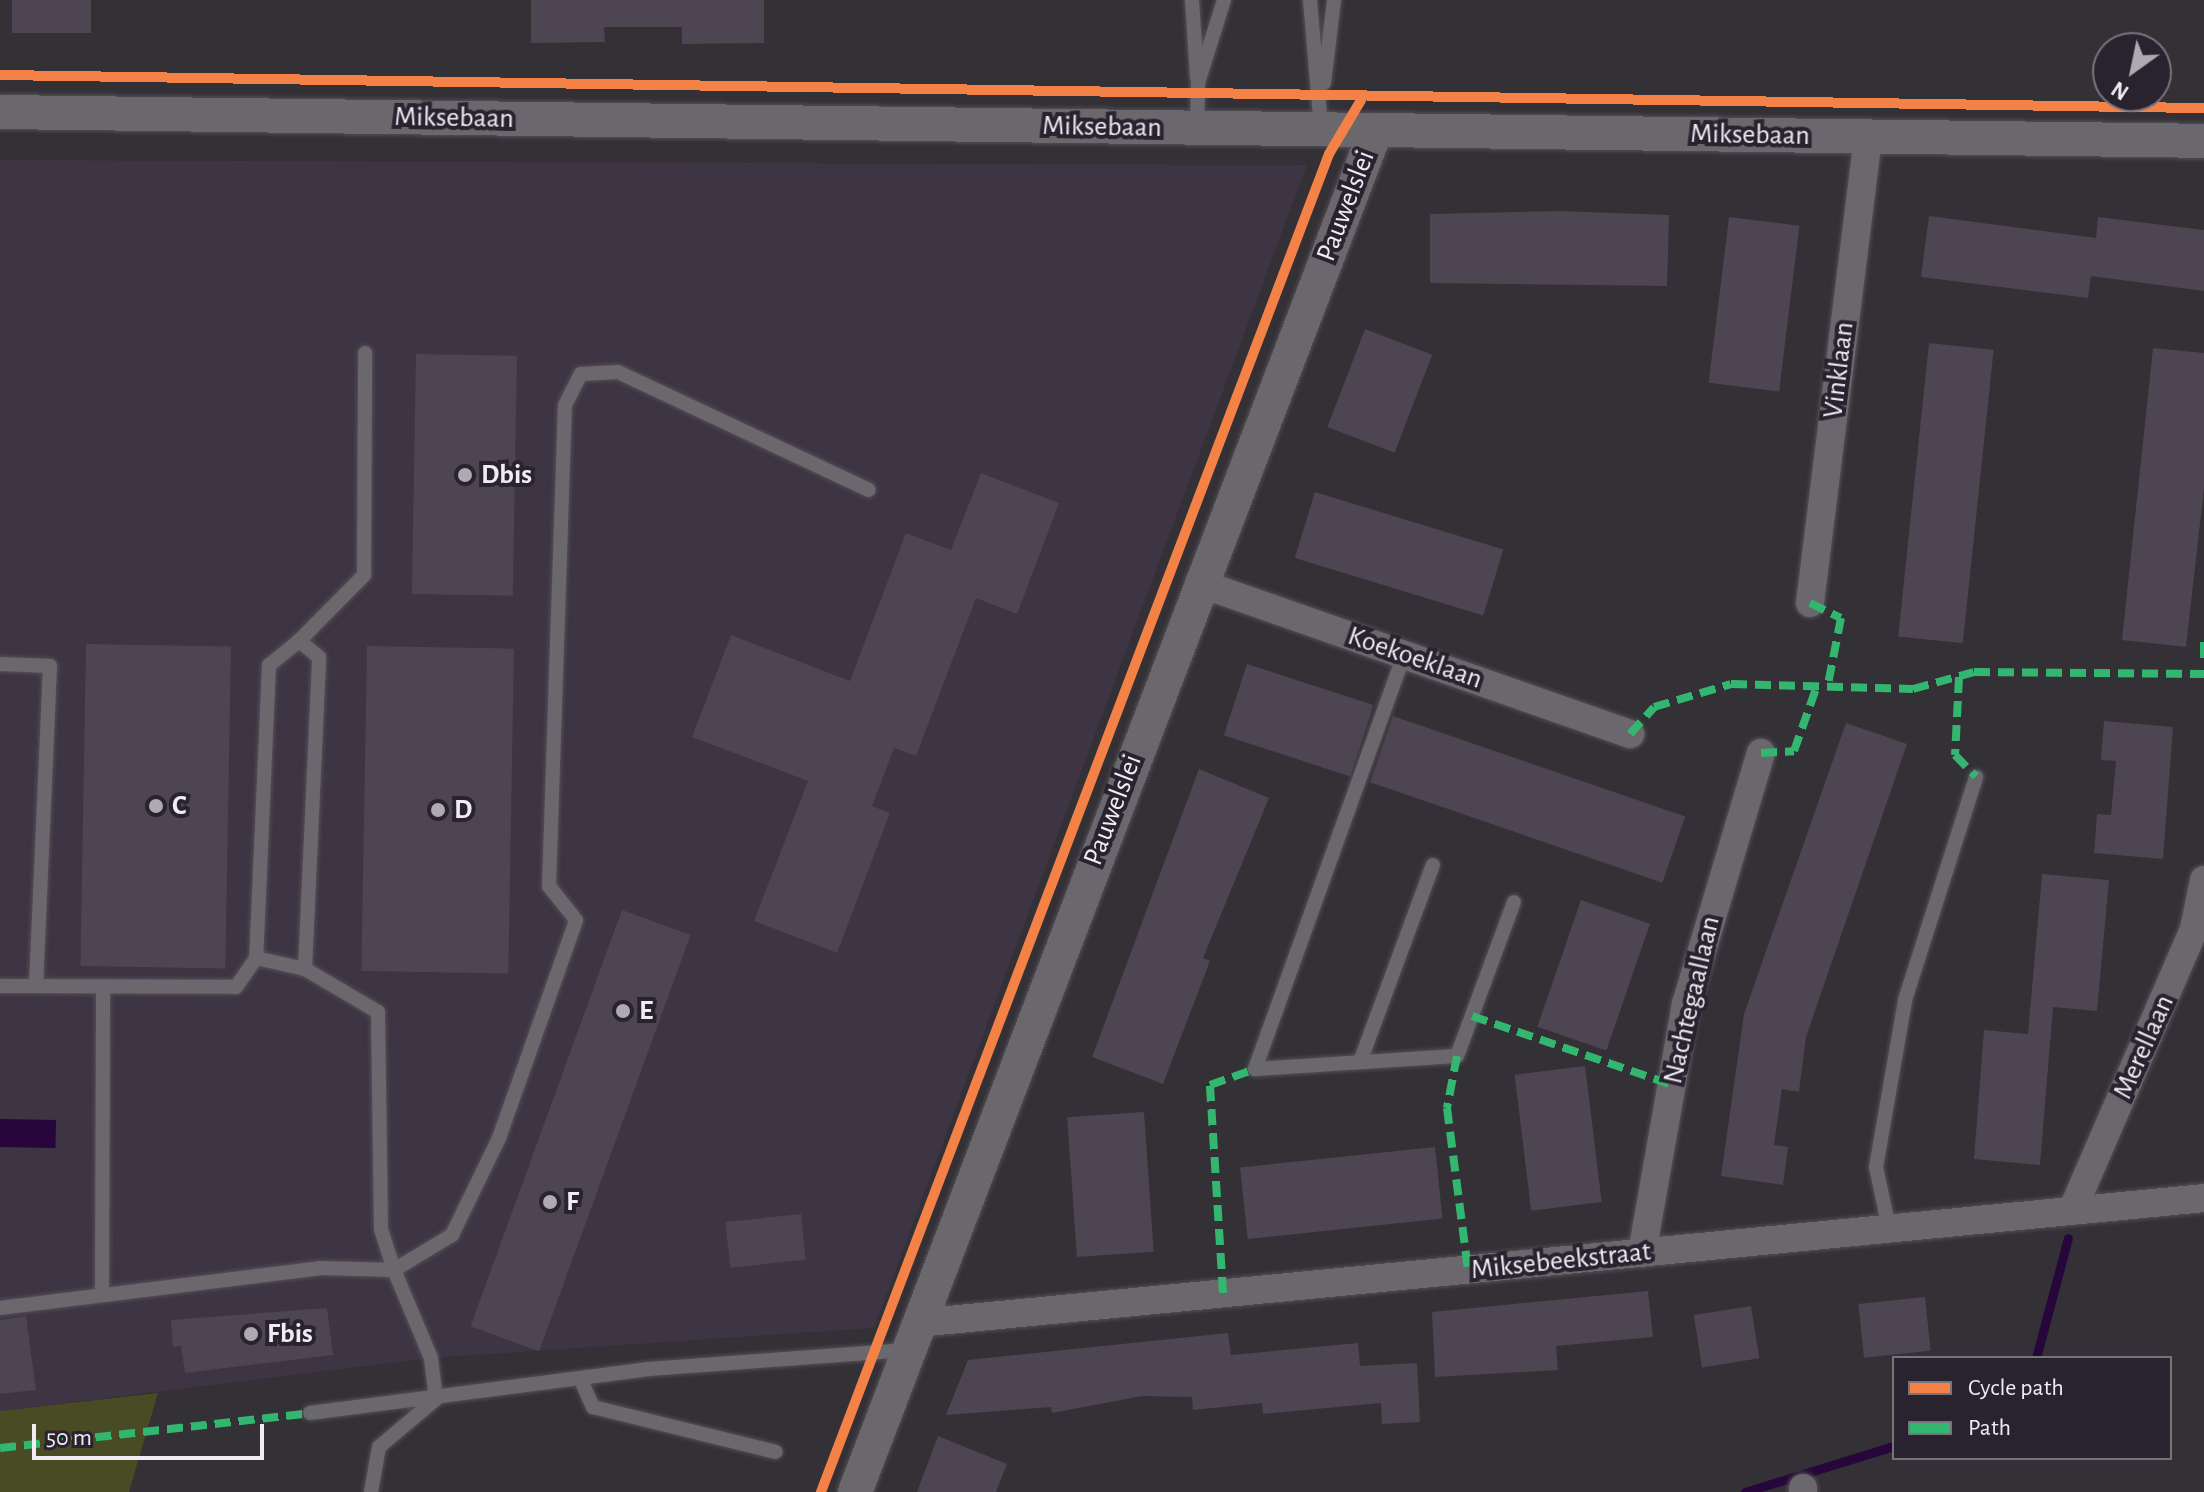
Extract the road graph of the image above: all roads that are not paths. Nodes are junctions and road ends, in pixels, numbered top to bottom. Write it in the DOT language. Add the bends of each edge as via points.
graph roads {
  1 [pos="1192,0"];
  2 [pos="1224,0"];
  3 [pos="1310,0"];
  4 [pos="1334,0"];
  5 [pos="1198,83"];
  6 [pos="1323,88"];
  7 [pos="0,112"];
  8 [pos="1197,128"];
  9 [pos="1321,129"];
  10 [pos="1376,130"];
  11 [pos="1868,137"];
  12 [pos="2204,141"];
  13 [pos="365,353"];
  14 [pos="869,490"];
  15 [pos="1199,583"];
  16 [pos="1810,603"];
  17 [pos="299,641"];
  18 [pos="1404,655"];
  19 [pos="0,664"];
  20 [pos="1630,734"];
  21 [pos="1761,753"];
  22 [pos="1976,777"];
  23 [pos="1433,865"];
  24 [pos="2204,880"];
  25 [pos="1514,902"];
  26 [pos="256,958"];
  27 [pos="305,969"];
  28 [pos="0,986"];
  29 [pos="36,986"];
  30 [pos="103,986"];
  31 [pos="1360,1062"];
  32 [pos="2204,1198"];
  33 [pos="2072,1211"];
  34 [pos="1889,1228"];
  35 [pos="1642,1253"];
  36 [pos="394,1270"];
  37 [pos="102,1295"];
  38 [pos="0,1308"];
  39 [pos="913,1336"];
  40 [pos="580,1378"];
  41 [pos="436,1399"];
  42 [pos="310,1413"];
  43 [pos="776,1452"];
  44 [pos="371,1492"];
  45 [pos="855,1492"];
  1 -- 5 [label="lane"];
  2 -- 5 [label="lane"];
  3 -- 6 [label="lane"];
  4 -- 6 [label="lane"];
  5 -- 8 [label="lane"];
  6 -- 9 [label="lane"];
  7 -- 8 [label="street, Miksebaan"];
  8 -- 9 [label="street, Miksebaan"];
  9 -- 10 [label="street, Miksebaan"];
  10 -- 11 [label="street, Miksebaan"];
  10 -- 15 [label="street, Pauwelslei"];
  11 -- 12 [label="street, Miksebaan"];
  11 -- 16 [label="street, Vinklaan"];
  13 -- 17 [label="lane" via="364,575"];
  14 -- 36 [label="lane" via="618,372 581,374 565,405 549,886 576,920 499,1138 452,1235"];
  15 -- 18 [label="street, Koekoeklaan"];
  15 -- 39 [label="street, Pauwelslei"];
  17 -- 26 [label="lane" via="269,665"];
  17 -- 27 [label="lane" via="319,657"];
  18 -- 20 [label="street, Koekoeklaan"];
  18 -- 31 [label="lane" via="1255,1069"];
  19 -- 29 [label="lane" via="50,666"];
  21 -- 35 [label="street, Nachtegaallaan" via="1686,1004"];
  22 -- 34 [label="lane" via="1905,1000 1876,1167"];
  23 -- 31 [label="lane"];
  24 -- 33 [label="street, Merellaan" via="2175,976"];
  25 -- 31 [label="lane" via="1457,1056"];
  26 -- 27 [label="lane"];
  26 -- 30 [label="lane" via="236,987"];
  27 -- 36 [label="lane" via="378,1012 381,1229"];
  28 -- 29 [label="lane"];
  29 -- 30 [label="lane"];
  30 -- 37 [label="lane"];
  32 -- 33 [label="street, Miksebeekstraat"];
  33 -- 34 [label="street, Miksebeekstraat"];
  34 -- 35 [label="street, Miksebeekstraat"];
  35 -- 39 [label="street, Miksebeekstraat"];
  36 -- 37 [label="lane" via="320,1268"];
  36 -- 41 [label="lane" via="431,1358"];
  37 -- 38 [label="lane"];
  39 -- 40 [label="lane"];
  39 -- 45 [label="street, Pauwelslei"];
  40 -- 41 [label="lane"];
  40 -- 43 [label="lane" via="593,1407"];
  41 -- 42 [label="lane"];
  41 -- 44 [label="lane" via="379,1447"];
}
